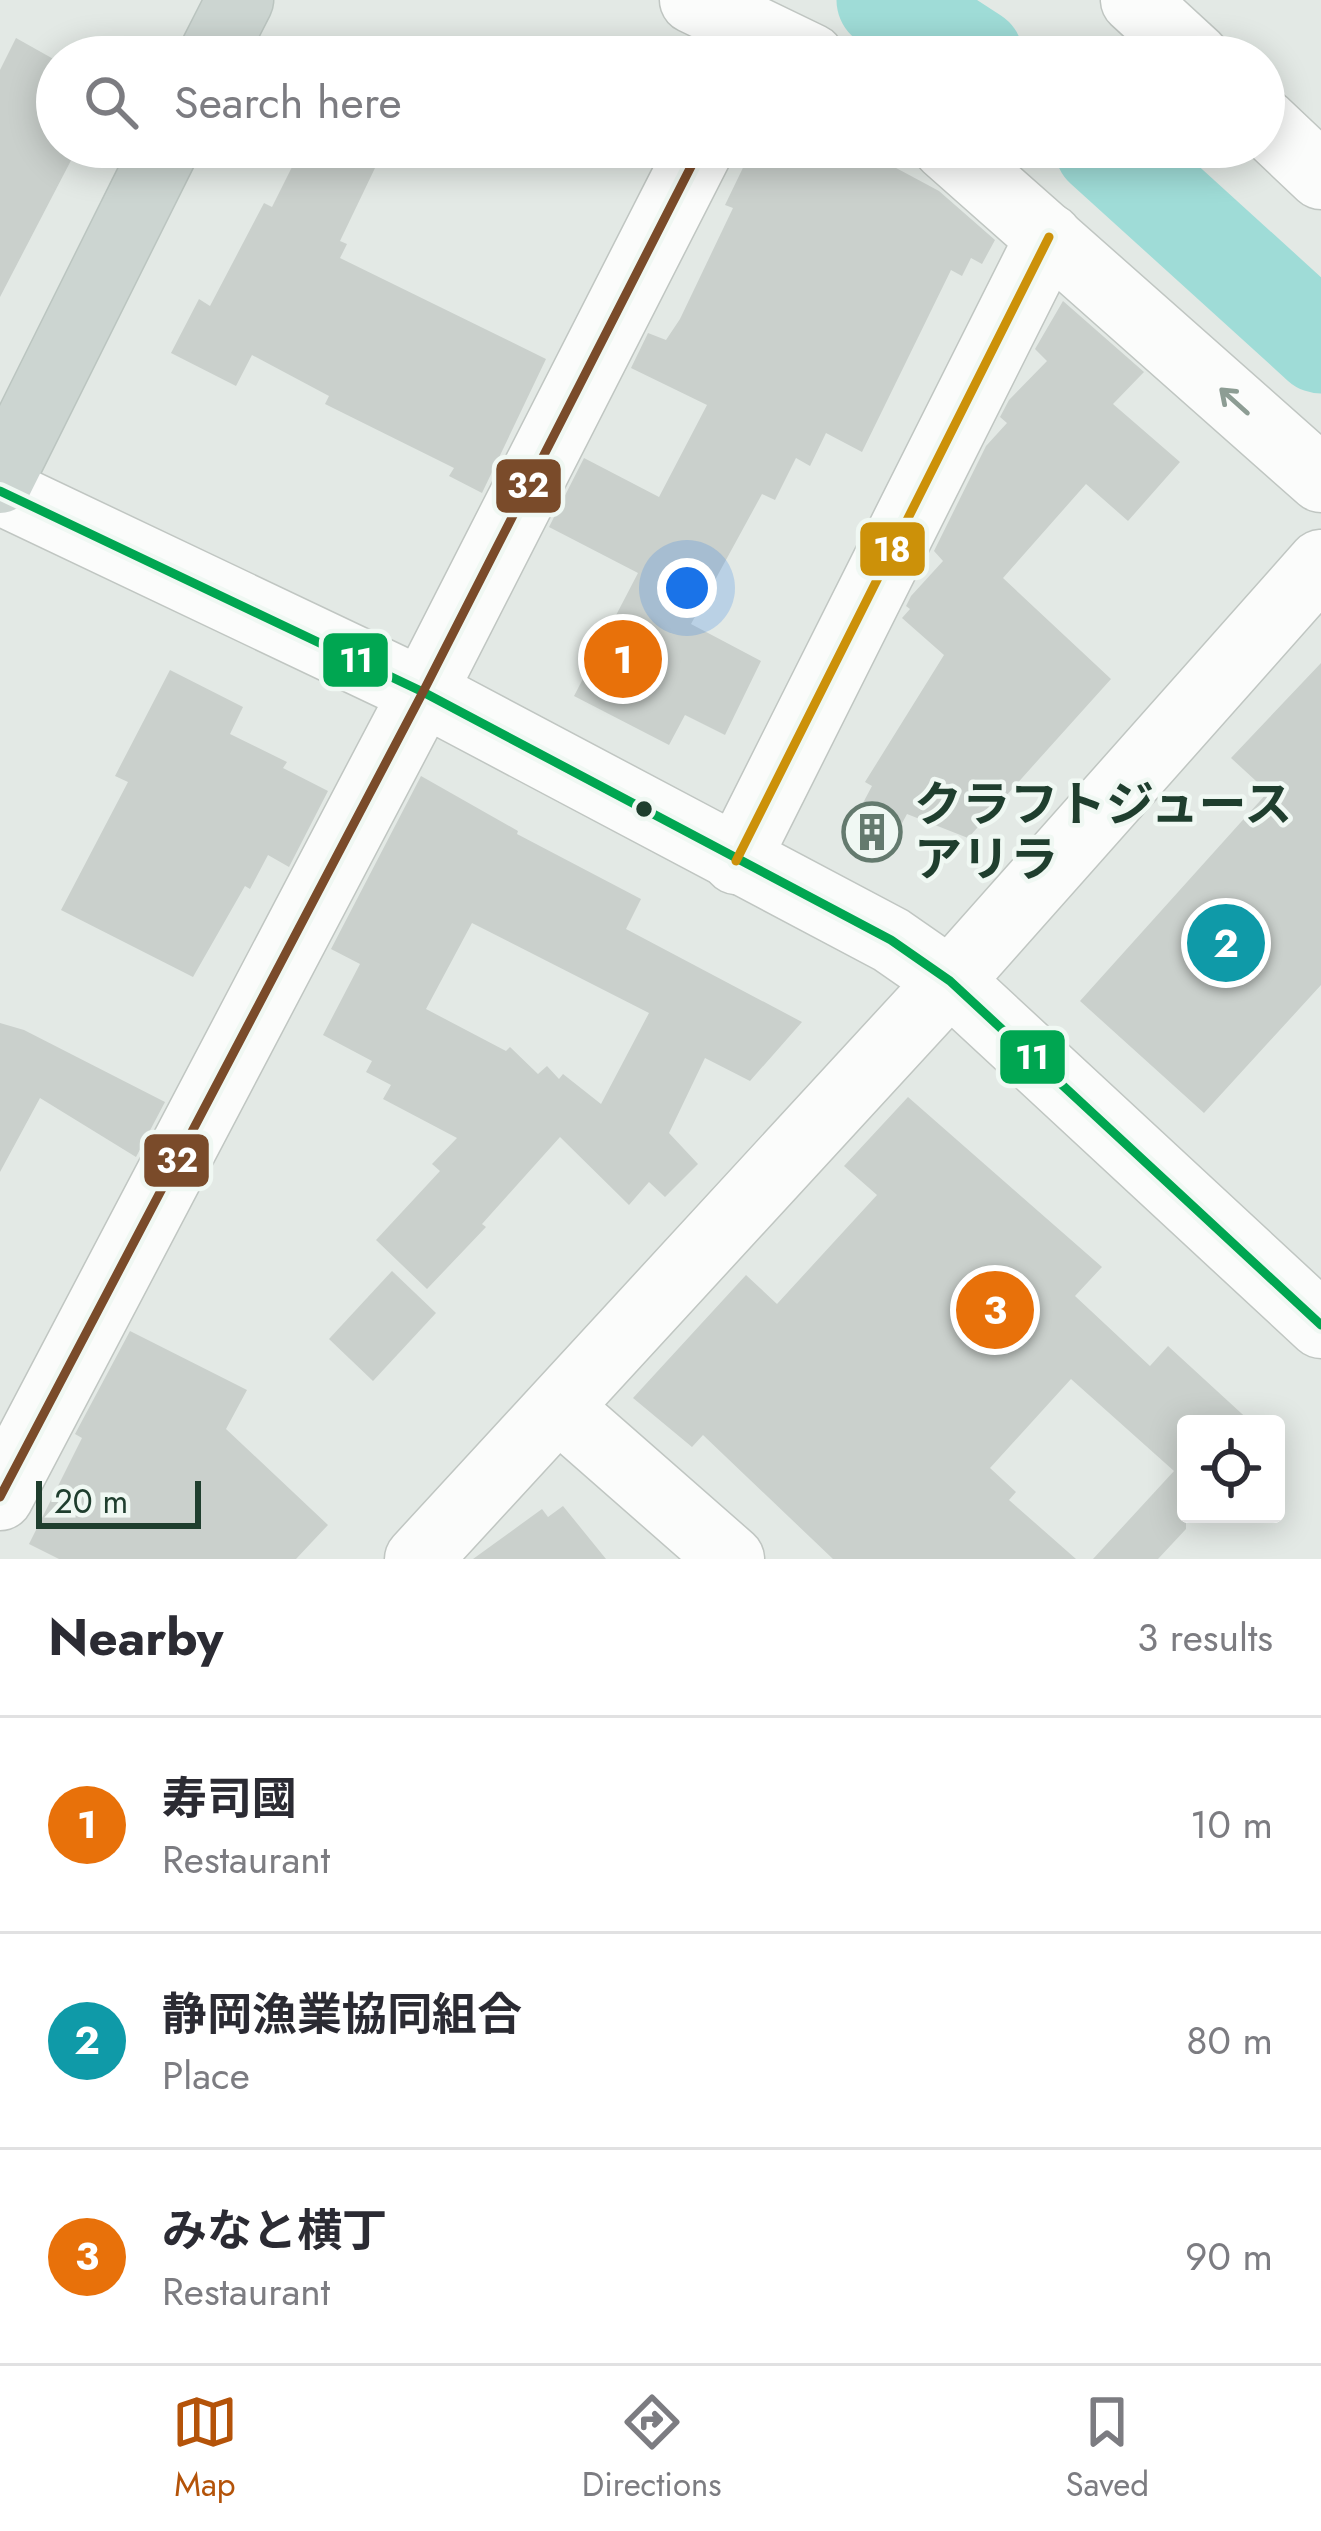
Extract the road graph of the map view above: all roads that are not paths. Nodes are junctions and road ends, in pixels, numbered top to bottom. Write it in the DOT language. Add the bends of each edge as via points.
graph roads {
  1 [pos="239,0"];
  2 [pos="693,0"];
  3 [pos="221,36"];
  4 [pos="753,36"];
  5 [pos="1285,142"];
  6 [pos="156,168"];
  7 [pos="690,168"];
  8 [pos="970,168"];
  9 [pos="1321,176"];
  10 [pos="1049,237"];
  11 [pos="1321,479"];
  12 [pos="0,480"];
  13 [pos="0,490"];
  14 [pos="1321,563"];
  15 [pos="424,692"];
  16 [pos="736,861"];
  17 [pos="950,981"];
  18 [pos="1321,1325"];
  19 [pos="560,1409"];
  20 [pos="0,1497"];
  21 [pos="418,1559"];
  22 [pos="731,1559"];
  1 -- 3 [label="main road"];
  2 -- 4 [label="street"];
  5 -- 9 [label="street"];
  6 -- 12 [label="main road"];
  7 -- 15 [label="street"];
  8 -- 10 [label="street"];
  11 -- 10 [label="street, one-way"];
  10 -- 16 [label="street"];
  13 -- 15 [label="street"];
  14 -- 17 [label="street"];
  15 -- 16 [label="street"];
  15 -- 20 [label="street"];
  16 -- 17 [label="street" via="891,940"];
  17 -- 18 [label="street"];
  17 -- 19 [label="street"];
  19 -- 21 [label="street"];
  19 -- 22 [label="street"];
}
